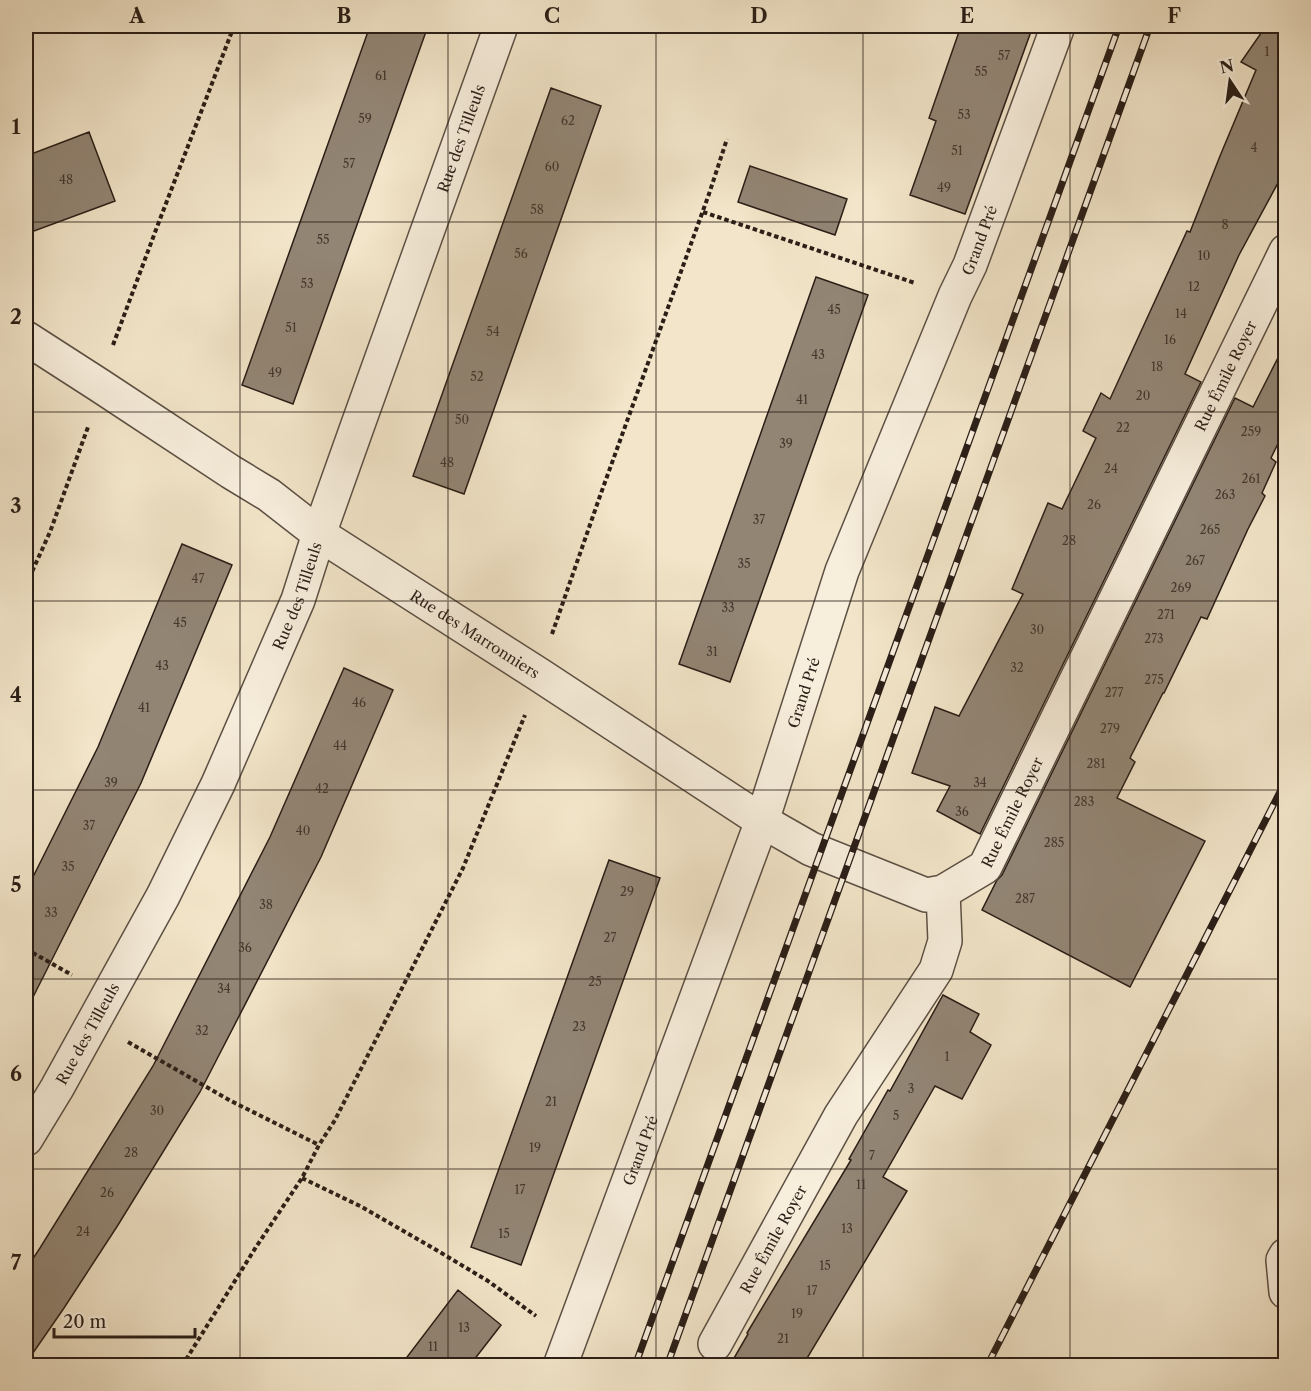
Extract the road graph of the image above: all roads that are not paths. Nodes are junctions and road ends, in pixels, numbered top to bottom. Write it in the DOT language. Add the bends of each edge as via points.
graph roads {
  1 [pos="501,26"];
  2 [pos="1058,26"];
  3 [pos="1286,251"];
  4 [pos="26,338"];
  5 [pos="319,534"];
  6 [pos="762,822"];
  7 [pos="943,892"];
  8 [pos="26,1139"];
  9 [pos="1286,1254"];
  10 [pos="1286,1292"];
  11 [pos="715,1344"];
  12 [pos="564,1353"];
  1 -- 5 [label="street, Rue des Tilleuls"];
  2 -- 6 [label="street, Grand Pré" via="974,256 842,571"];
  3 -- 7 [label="street, Rue Émile Royer" via="985,867"];
  4 -- 5 [label="street, Rue des Marronniers" via="269,495"];
  5 -- 6 [label="street, Rue des Marronniers"];
  5 -- 8 [label="street, Rue des Tilleuls" via="298,600 218,784 163,896"];
  6 -- 7 [label="street, Rue des Marronniers" via="812,849 926,895"];
  6 -- 12 [label="street, Grand Pré"];
  7 -- 11 [label="street, Rue Émile Royer" via="945,941 936,970 841,1115"];
  9 -- 10 [label="street"];
}
